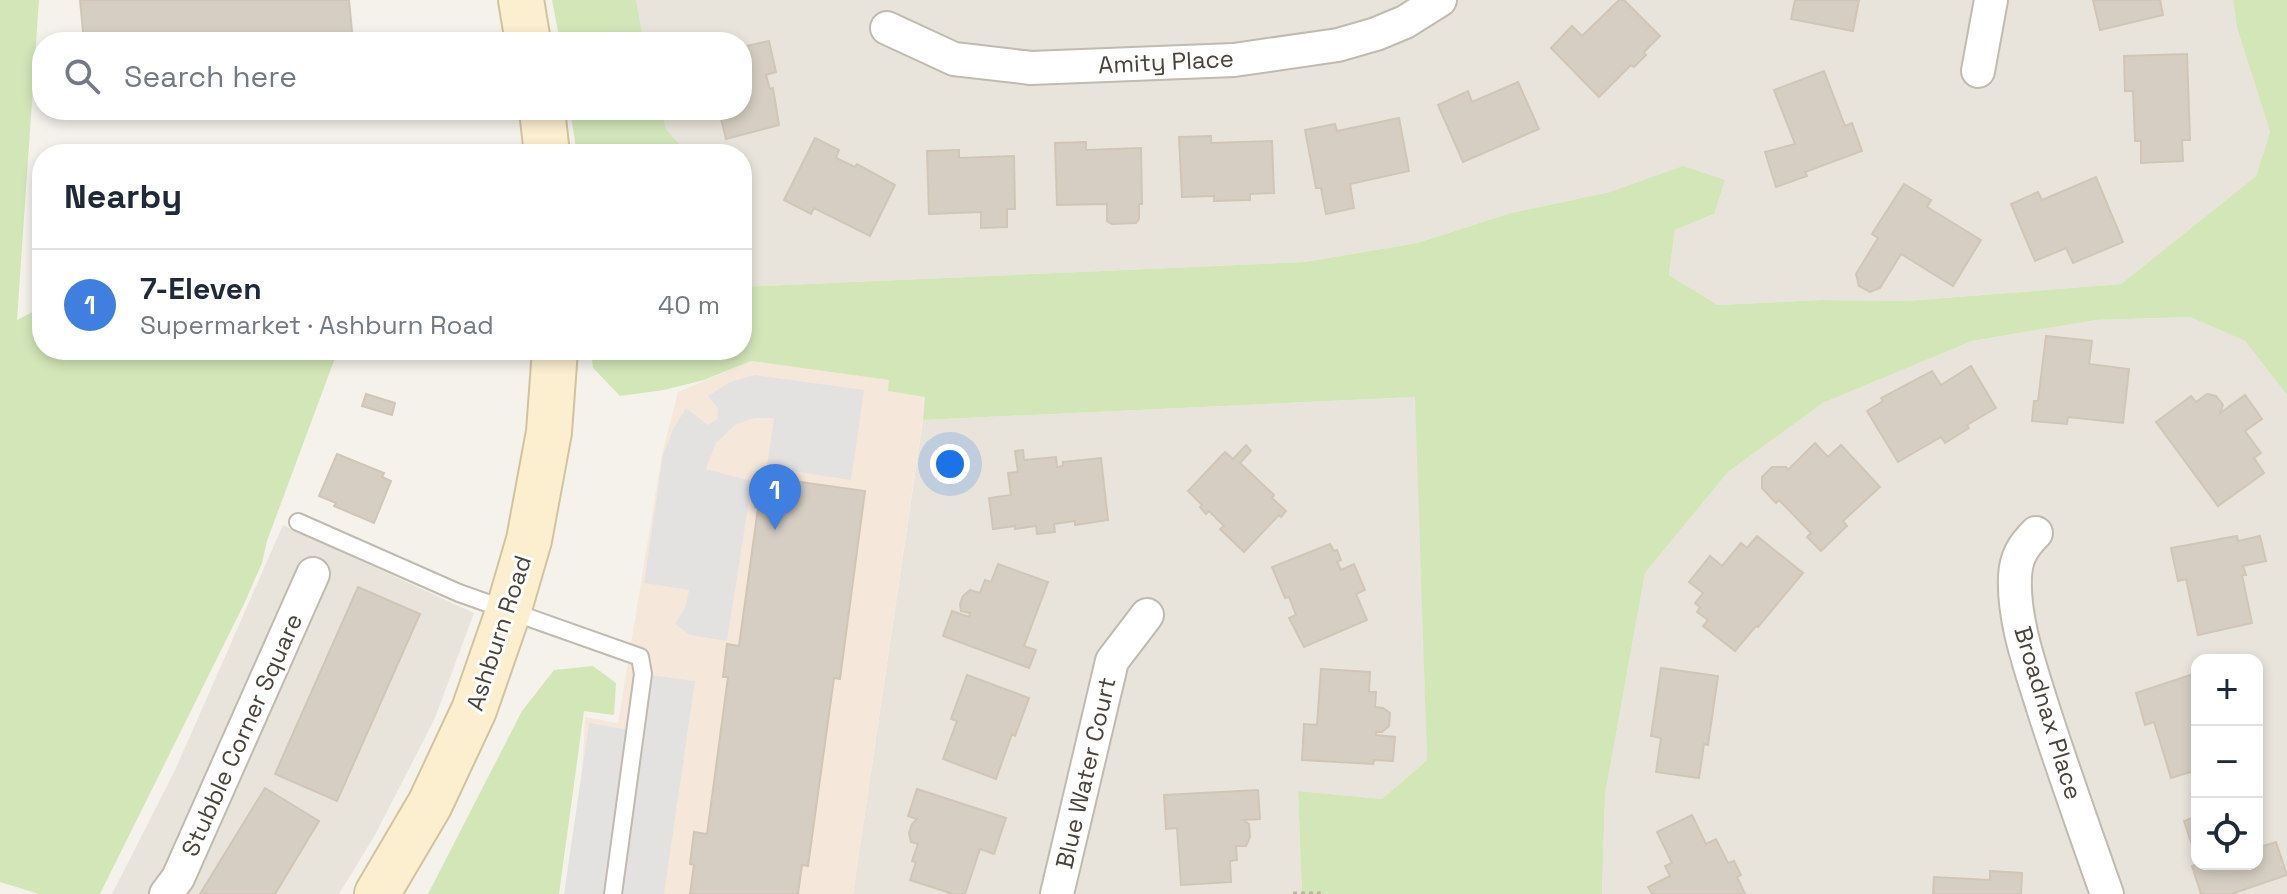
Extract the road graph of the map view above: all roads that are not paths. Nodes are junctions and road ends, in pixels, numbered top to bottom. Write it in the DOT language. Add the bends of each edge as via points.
graph roads {
  1 [pos="521,0"];
  2 [pos="1440,0"];
  3 [pos="1991,0"];
  4 [pos="887,28"];
  5 [pos="526,32"];
  6 [pos="1978,71"];
  7 [pos="543,120"];
  8 [pos="546,144"];
  9 [pos="554,360"];
  10 [pos="298,522"];
  11 [pos="2036,533"];
  12 [pos="313,574"];
  13 [pos="508,612"];
  14 [pos="1147,615"];
  15 [pos="166,894"];
  16 [pos="377,894"];
  17 [pos="613,894"];
  18 [pos="1057,894"];
  19 [pos="2107,894"];
  1 -- 5 [label="main road"];
  2 -- 4 [label="street, Amity Place" via="1376,34 1234,60 1031,68 954,59"];
  3 -- 6 [label="street"];
  7 -- 8 [label="main road"];
  9 -- 13 [label="main road, Ashburn Road" via="549,432 529,540"];
  10 -- 13 [label="lane"];
  11 -- 19 [label="street, Broadnax Place" via="2021,548 2016,609 2051,733"];
  12 -- 15 [label="street, Stubble Corner Square" via="178,878"];
  13 -- 16 [label="main road, Ashburn Road" via="474,710 430,804"];
  13 -- 17 [label="lane" via="640,657 643,674"];
  14 -- 18 [label="street, Blue Water Court" via="1112,661"];
}
